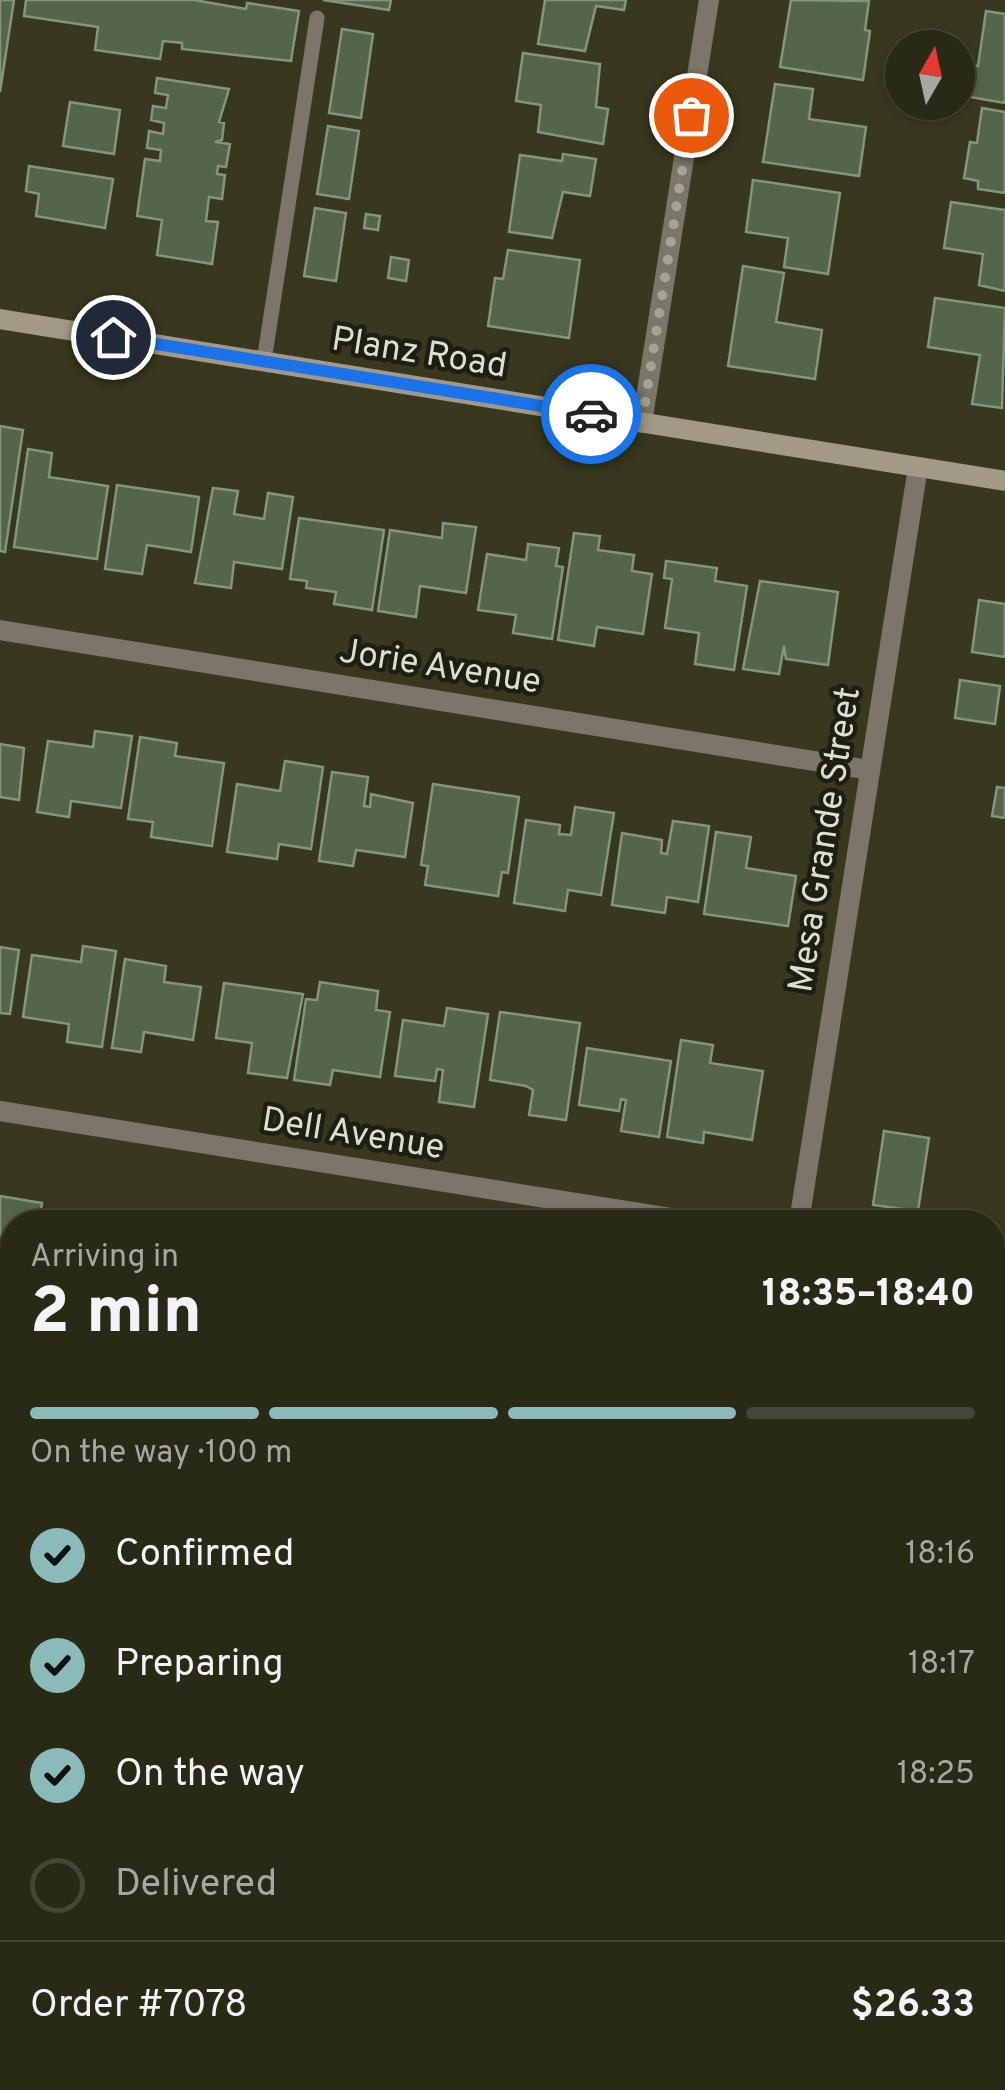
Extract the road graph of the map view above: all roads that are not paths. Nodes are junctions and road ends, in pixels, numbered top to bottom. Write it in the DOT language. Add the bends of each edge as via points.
graph roads {
  1 [pos="709,0"];
  2 [pos="317,18"];
  3 [pos="0,319"];
  4 [pos="264,362"];
  5 [pos="642,422"];
  6 [pos="918,468"];
  7 [pos="1005,482"];
  8 [pos="0,630"];
  9 [pos="870,770"];
  10 [pos="0,1111"];
  11 [pos="621,1210"];
  12 [pos="800,1210"];
  1 -- 5 [label="street"];
  2 -- 4 [label="lane"];
  3 -- 4 [label="street, Planz Road"];
  4 -- 5 [label="street, Planz Road"];
  5 -- 6 [label="street, Planz Road"];
  6 -- 7 [label="street, Planz Road"];
  6 -- 9 [label="street, Mesa Grande Street"];
  8 -- 9 [label="street, Jorie Avenue"];
  9 -- 12 [label="street, Mesa Grande Street"];
  10 -- 11 [label="street, Dell Avenue"];
}
